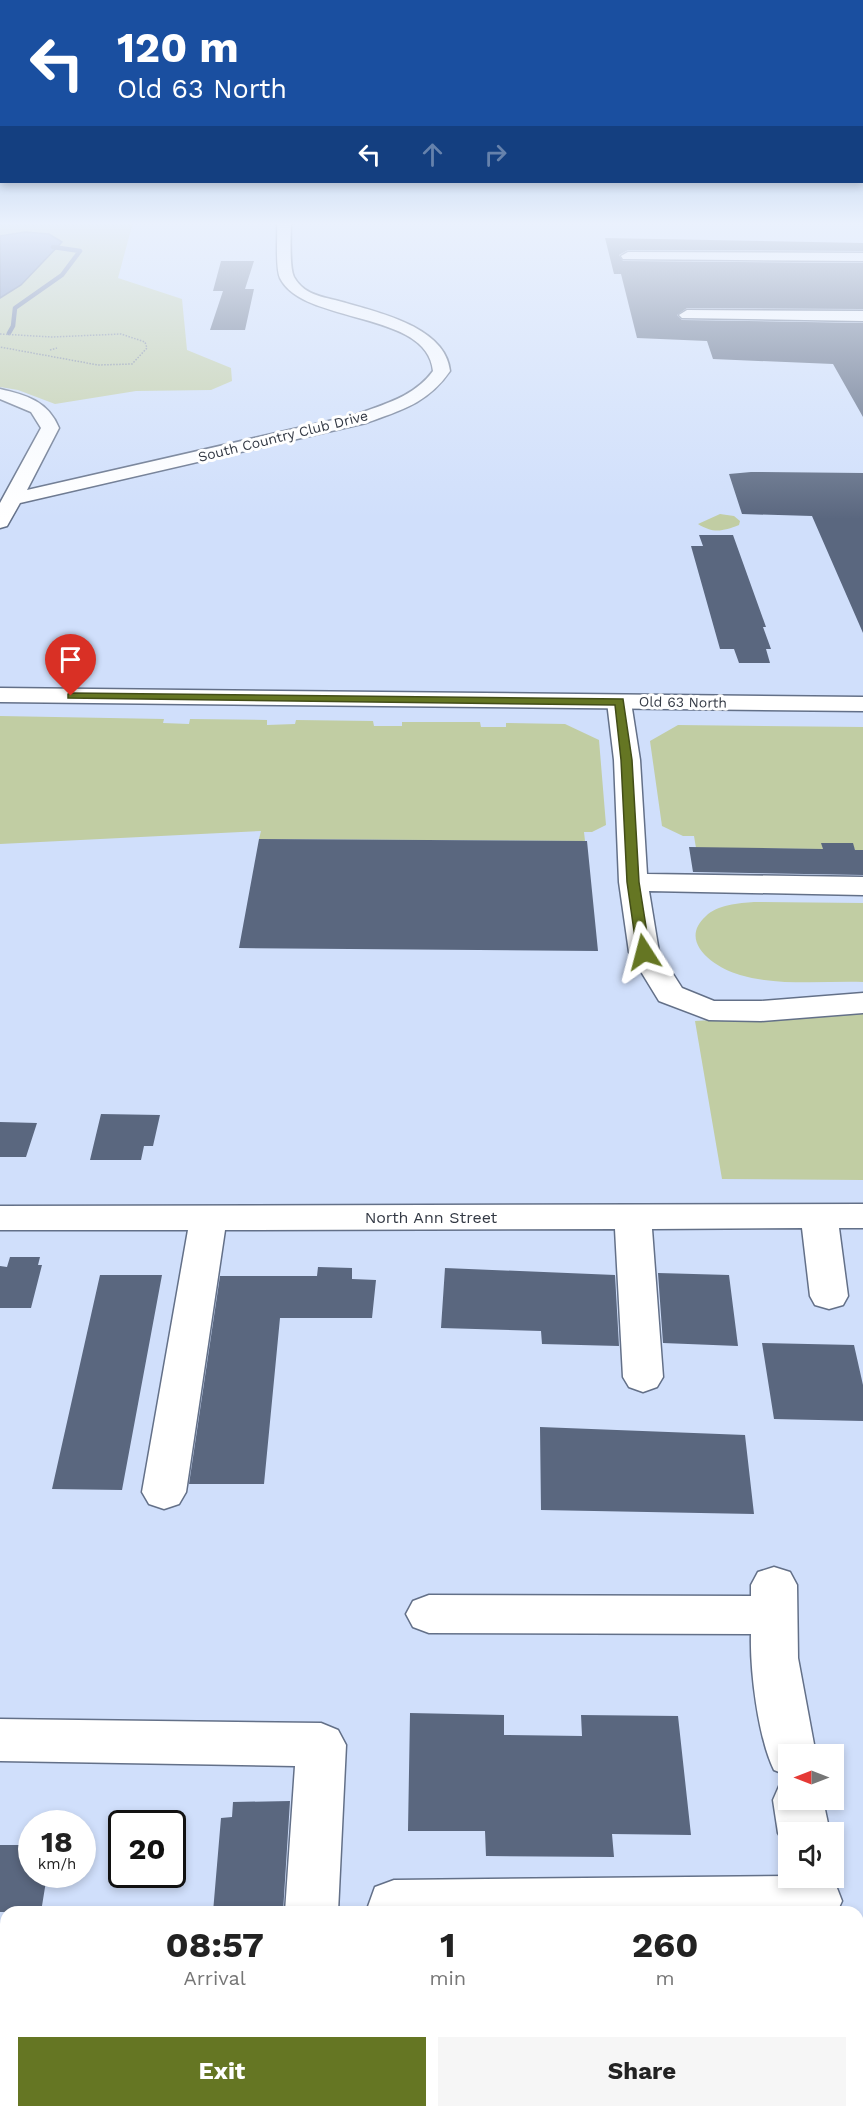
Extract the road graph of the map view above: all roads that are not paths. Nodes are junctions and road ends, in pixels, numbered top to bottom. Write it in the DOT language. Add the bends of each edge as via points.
graph roads {
  1 [pos="382,321"];
  2 [pos="0,394"];
  3 [pos="12,499"];
  4 [pos="0,522"];
  5 [pos="0,695"];
  6 [pos="620,702"];
  7 [pos="863,704"];
  8 [pos="633,882"];
  9 [pos="863,886"];
  10 [pos="863,1003"];
  11 [pos="633,1216"];
  12 [pos="819,1216"];
  13 [pos="863,1216"];
  14 [pos="209,1217"];
  15 [pos="0,1218"];
  16 [pos="829,1296"];
  17 [pos="643,1377"];
  18 [pos="164,1492"];
  19 [pos="429,1614"];
  20 [pos="0,1740"];
  21 [pos="789,1744"];
  22 [pos="815,1897"];
  23 [pos="312,1906"];
  24 [pos="394,1906"];
  1 -- 3 [label="street, South Country Club Drive" via="430,344 441,356 442,366 432,385 404,402 360,419"];
  2 -- 3 [label="street" via="36,406 47,417 50,428"];
  3 -- 4 [label="street"];
  5 -- 6 [label="street, Old 63 North"];
  6 -- 7 [label="street, Old 63 North"];
  6 -- 8 [label="street"];
  8 -- 9 [label="street"];
  8 -- 10 [label="street" via="644,952 670,994 709,1010 761,1011"];
  11 -- 12 [label="street, North Ann Street"];
  11 -- 14 [label="street, North Ann Street"];
  11 -- 17 [label="street"];
  12 -- 13 [label="street, North Ann Street"];
  12 -- 16 [label="street"];
  14 -- 15 [label="street, North Ann Street"];
  14 -- 18 [label="street"];
  19 -- 21 [label="street" via="774,1600 774,1658"];
  20 -- 23 [label="street" via="321,1745"];
  22 -- 24 [label="street"];
}
